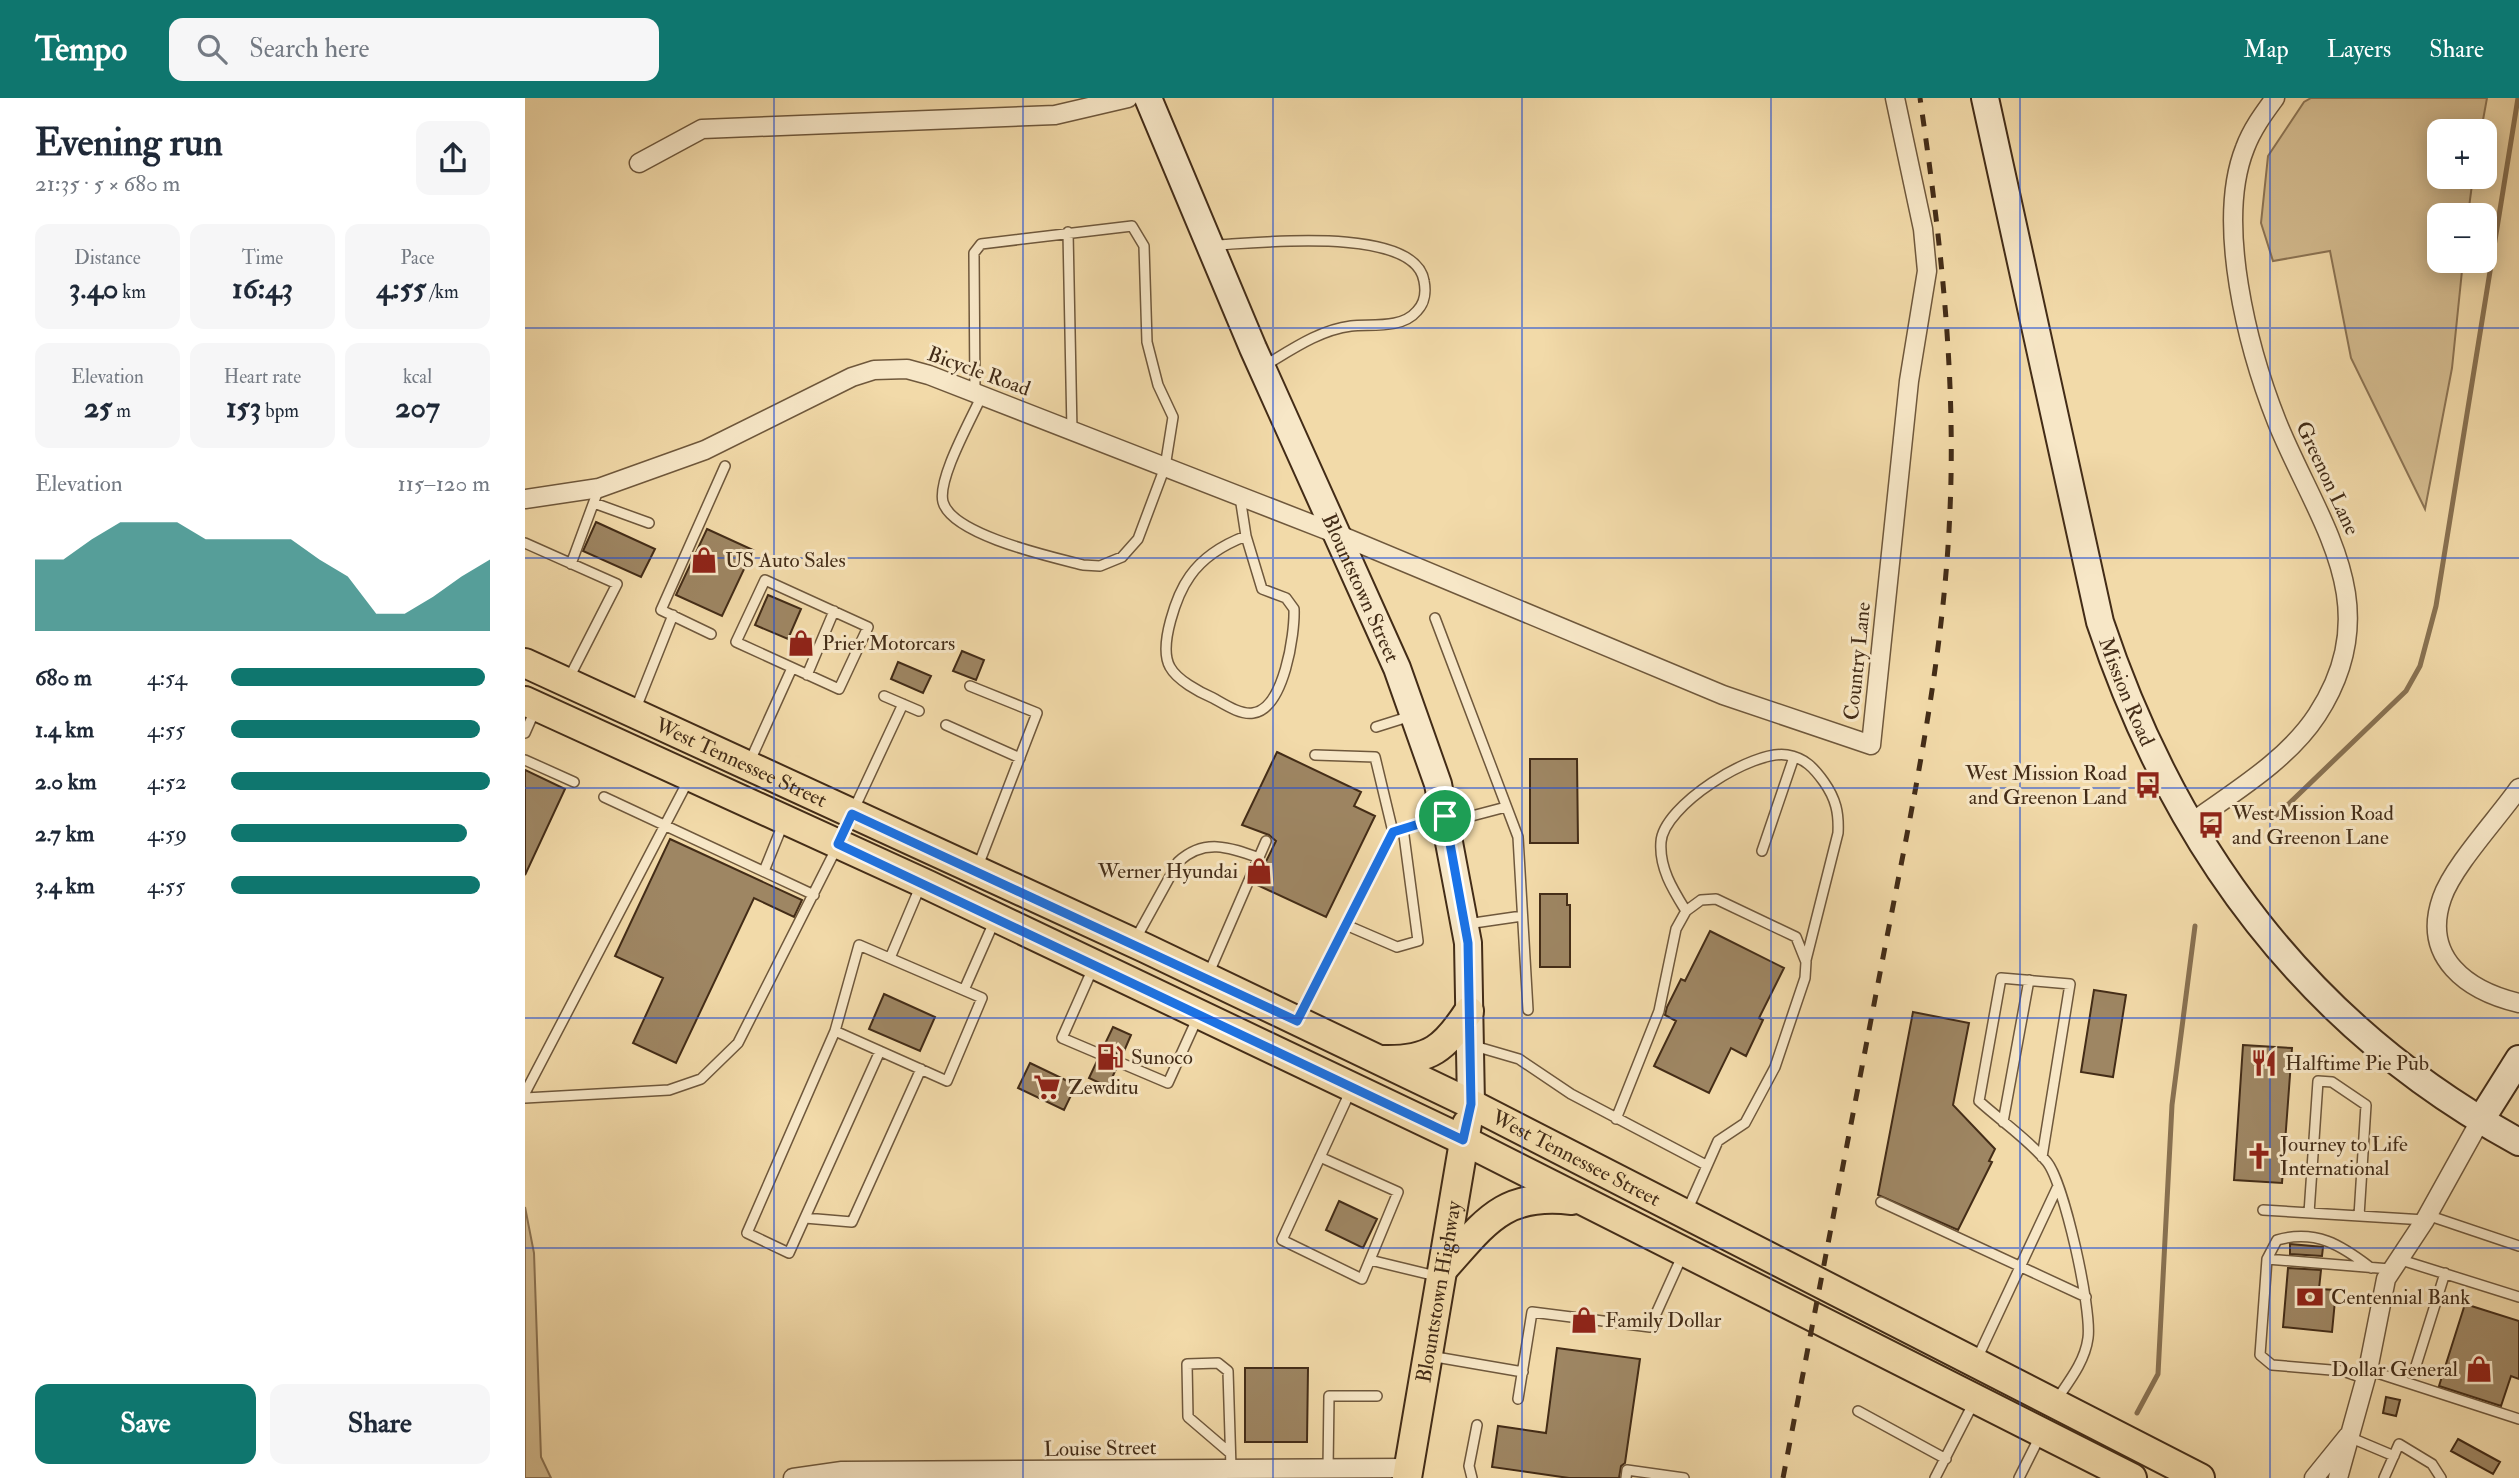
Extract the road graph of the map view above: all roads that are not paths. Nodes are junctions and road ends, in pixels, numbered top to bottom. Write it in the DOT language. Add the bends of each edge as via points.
graph roads {
  1 [pos="1128,98"];
  2 [pos="1148,98"];
  3 [pos="1895,98"];
  4 [pos="1985,98"];
  5 [pos="2276,98"];
  6 [pos="639,163"];
  7 [pos="1068,232"];
  8 [pos="1209,246"];
  9 [pos="1262,368"];
  10 [pos="979,394"];
  11 [pos="1072,431"];
  12 [pos="725,466"];
  13 [pos="1165,467"];
  14 [pos="596,495"];
  15 [pos="1240,496"];
  16 [pos="525,499"];
  17 [pos="649,523"];
  18 [pos="1337,534"];
  19 [pos="1246,536"];
  20 [pos="525,543"];
  21 [pos="571,564"];
  22 [pos="834,611"];
  23 [pos="673,615"];
  24 [pos="1435,618"];
  25 [pos="711,634"];
  26 [pos="525,663"];
  27 [pos="792,668"];
  28 [pos="807,675"];
  29 [pos="566,683"];
  30 [pos="970,686"];
  31 [pos="884,696"];
  32 [pos="531,704"];
  33 [pos="903,704"];
  34 [pos="919,711"];
  35 [pos="633,713"];
  36 [pos="1414,714"];
  37 [pos="946,725"];
  38 [pos="1376,727"];
  39 [pos="525,733"];
  40 [pos="1315,755"];
  41 [pos="1794,757"];
  42 [pos="1020,758"];
  43 [pos="525,760"];
  44 [pos="748,766"];
  45 [pos="690,776"];
  46 [pos="574,782"];
  47 [pos="2519,788"];
  48 [pos="604,797"];
  49 [pos="1506,807"];
  50 [pos="852,814"];
  51 [pos="785,819"];
  52 [pos="1446,819"];
  53 [pos="664,825"];
  54 [pos="2188,825"];
  55 [pos="1403,828"];
  56 [pos="1393,832"];
  57 [pos="1266,841"];
  58 [pos="838,844"];
  59 [pos="1762,850"];
  60 [pos="1259,858"];
  61 [pos="977,871"];
  62 [pos="764,872"];
  63 [pos="922,882"];
  64 [pos="814,895"];
  65 [pos="1686,911"];
  66 [pos="1522,916"];
  67 [pos="996,917"];
  68 [pos="1346,925"];
  69 [pos="1465,925"];
  70 [pos="1133,943"];
  71 [pos="890,958"];
  72 [pos="1806,962"];
  73 [pos="1094,964"];
  74 [pos="1207,978"];
  75 [pos="2029,980"];
  76 [pos="964,990"];
  77 [pos="2519,1003"];
  78 [pos="1528,1010"];
  79 [pos="1469,1011"];
  80 [pos="1199,1014"];
  81 [pos="1297,1021"];
  82 [pos="835,1031"];
  83 [pos="1470,1044"];
  84 [pos="880,1051"];
  85 [pos="2519,1059"];
  86 [pos="1379,1060"];
  87 [pos="921,1069"];
  88 [pos="1353,1087"];
  89 [pos="525,1096"];
  90 [pos="1471,1104"];
  91 [pos="1616,1119"];
  92 [pos="2480,1121"];
  93 [pos="2003,1122"];
  94 [pos="1463,1140"];
  95 [pos="2519,1142"];
  96 [pos="1320,1157"];
  97 [pos="2042,1157"];
  98 [pos="1706,1165"];
  99 [pos="2057,1188"];
  100 [pos="1586,1202"];
  101 [pos="1881,1202"];
  102 [pos="2263,1210"];
  103 [pos="2309,1213"];
  104 [pos="1686,1214"];
  105 [pos="2359,1216"];
  106 [pos="805,1217"];
  107 [pos="2426,1218"];
  108 [pos="2519,1246"];
  109 [pos="1684,1251"];
  110 [pos="2267,1259"];
  111 [pos="1370,1260"];
  112 [pos="2394,1264"];
  113 [pos="2020,1267"];
  114 [pos="2371,1268"];
  115 [pos="1444,1273"];
  116 [pos="2445,1273"];
  117 [pos="2086,1297"];
  118 [pos="2519,1297"];
  119 [pos="1428,1356"];
  120 [pos="1975,1362"];
  121 [pos="1523,1373"];
  122 [pos="2414,1373"];
  123 [pos="2367,1375"];
  124 [pos="1377,1396"];
  125 [pos="1976,1398"];
  126 [pos="1518,1399"];
  127 [pos="2054,1403"];
  128 [pos="1858,1411"];
  129 [pos="2004,1413"];
  130 [pos="2519,1419"];
  131 [pos="2092,1422"];
  132 [pos="1477,1426"];
  133 [pos="2042,1432"];
  134 [pos="2347,1436"];
  135 [pos="2394,1456"];
  136 [pos="1946,1459"];
  137 [pos="1223,1467"];
  138 [pos="1328,1471"];
  139 [pos="1408,1473"];
  140 [pos="1096,1475"];
  141 [pos="793,1478"];
  142 [pos="1472,1478"];
  143 [pos="1626,1478"];
  144 [pos="1683,1478"];
  145 [pos="1935,1478"];
  146 [pos="2019,1478"];
  147 [pos="2132,1478"];
  148 [pos="2200,1478"];
  149 [pos="2314,1478"];
  150 [pos="2338,1478"];
  151 [pos="2384,1478"];
  152 [pos="2441,1478"];
  1 -- 6 [label="street" via="1055,115 702,130"];
  2 -- 8 [label="main road, Blountstown Street"];
  3 -- 18 [label="street, Country Lane" via="1923,229 1927,271 1909,381 1871,745 1723,695"];
  4 -- 54 [label="main road, Mission Road" via="2100,622 2138,727"];
  5 -- 54 [label="street, Greenon Lane" via="2245,148 2236,179 2233,245 2242,299 2274,410 2343,569 2347,630 2331,690 2316,717 2267,766"];
  7 -- 10 [label="lane" via="992,241 981,244 974,253"];
  7 -- 11 [label="lane"];
  7 -- 13 [label="lane" via="1132,226 1144,246 1147,342 1158,385 1173,417"];
  8 -- 9 [label="main road, Blountstown Street"];
  8 -- 9 [label="lane" via="1303,240 1368,245 1403,256 1423,272 1425,297 1408,318 1319,334"];
  9 -- 18 [label="main road, Blountstown Street"];
  10 -- 11 [label="street, Bicycle Road"];
  10 -- 13 [label="lane" via="945,479 943,501 951,518 985,535 1100,566 1122,557 1138,539"];
  10 -- 14 [label="street, Bicycle Road" via="907,369 874,370 705,450"];
  11 -- 13 [label="street, Bicycle Road"];
  12 -- 23 [label="lane" via="661,610"];
  13 -- 15 [label="street, Bicycle Road"];
  14 -- 16 [label="street, Bicycle Road"];
  14 -- 17 [label="lane"];
  14 -- 21 [label="lane"];
  15 -- 18 [label="street, Bicycle Road"];
  15 -- 19 [label="lane"];
  18 -- 36 [label="main road, Blountstown Street"];
  19 -- 19 [label="lane" via="1222,545 1190,575 1174,610 1166,658 1171,670 1201,693 1252,713 1265,707 1275,694 1291,651 1295,620 1286,598 1262,589"];
  20 -- 21 [label="lane"];
  21 -- 29 [label="lane" via="617,584"];
  22 -- 27 [label="lane" via="765,580 736,642"];
  22 -- 28 [label="lane"];
  22 -- 28 [label="lane" via="867,627 839,689"];
  23 -- 25 [label="lane"];
  23 -- 35 [label="lane"];
  24 -- 49 [label="lane"];
  26 -- 29 [label="main road, West Tennessee Street"];
  27 -- 28 [label="lane"];
  27 -- 44 [label="lane"];
  29 -- 35 [label="main road, West Tennessee Street"];
  30 -- 42 [label="lane" via="1037,713"];
  31 -- 33 [label="lane"];
  32 -- 39 [label="lane"];
  32 -- 45 [label="main road, West Tennessee Street"];
  33 -- 34 [label="lane"];
  33 -- 50 [label="lane"];
  35 -- 44 [label="main road, West Tennessee Street"];
  36 -- 38 [label="lane"];
  36 -- 52 [label="main road, Blountstown Street"];
  37 -- 42 [label="lane"];
  40 -- 56 [label="lane" via="1375,757"];
  41 -- 59 [label="lane"];
  41 -- 65 [label="lane" via="1773,754 1737,769 1671,817 1661,840 1661,861"];
  41 -- 72 [label="lane" via="1817,771 1837,803 1839,818"];
  42 -- 61 [label="lane"];
  43 -- 46 [label="lane"];
  44 -- 50 [label="main road, West Tennessee Street"];
  45 -- 51 [label="main road, West Tennessee Street"];
  45 -- 53 [label="lane"];
  47 -- 77 [label="street" via="2450,881 2438,914 2443,952 2453,970 2487,994"];
  48 -- 53 [label="lane"];
  49 -- 52 [label="lane"];
  49 -- 66 [label="lane" via="1518,837"];
  50 -- 58 [label="main road"];
  50 -- 61 [label="main road, West Tennessee Street"];
  51 -- 58 [label="main road, West Tennessee Street"];
  51 -- 62 [label="lane"];
  52 -- 55 [label="lane"];
  52 -- 69 [label="main road, Blountstown Street"];
  53 -- 62 [label="lane"];
  53 -- 89 [label="lane"];
  54 -- 92 [label="main road, Mission Road" via="2253,920 2311,984 2404,1068"];
  55 -- 56 [label="lane"];
  55 -- 68 [label="lane" via="1418,941 1397,947"];
  56 -- 68 [label="lane"];
  57 -- 60 [label="lane"];
  58 -- 63 [label="main road, West Tennessee Street"];
  58 -- 64 [label="lane"];
  60 -- 70 [label="lane" via="1219,845 1186,854"];
  60 -- 74 [label="lane"];
  61 -- 70 [label="main road, West Tennessee Street"];
  62 -- 64 [label="lane"];
  63 -- 67 [label="main road, West Tennessee Street"];
  63 -- 71 [label="lane"];
  64 -- 89 [label="lane" via="738,1042 701,1079 669,1090"];
  65 -- 72 [label="lane" via="1701,900 1716,898 1796,937"];
  65 -- 91 [label="lane" via="1676,929 1659,1011"];
  66 -- 69 [label="lane"];
  66 -- 78 [label="lane"];
  67 -- 73 [label="main road, West Tennessee Street"];
  67 -- 76 [label="lane"];
  68 -- 81 [label="lane"];
  69 -- 79 [label="main road, Blountstown Street"];
  70 -- 74 [label="main road, West Tennessee Street"];
  71 -- 76 [label="lane"];
  71 -- 82 [label="lane" via="859,945"];
  72 -- 98 [label="lane" via="1805,978 1775,1067 1745,1123 1717,1141"];
  73 -- 80 [label="main road, West Tennessee Street"];
  73 -- 80 [label="lane" via="1062,1038 1168,1083"];
  74 -- 81 [label="main road, West Tennessee Street"];
  75 -- 93 [label="lane"];
  75 -- 93 [label="lane" via="2001,978 1979,1101"];
  75 -- 97 [label="lane" via="2070,984"];
  76 -- 87 [label="lane" via="982,998 947,1081"];
  79 -- 83 [label="main road, Blountstown Street"];
  79 -- 86 [label="main road" via="1450,1041 1434,1051 1416,1060"];
  80 -- 88 [label="main road, West Tennessee Street"];
  81 -- 86 [label="main road, West Tennessee Street"];
  82 -- 84 [label="lane"];
  82 -- 106 [label="lane" via="747,1233 789,1253"];
  83 -- 90 [label="main road, Blountstown Street"];
  83 -- 91 [label="lane" via="1519,1059"];
  84 -- 87 [label="lane"];
  84 -- 106 [label="lane"];
  85 -- 92 [label="main road"];
  86 -- 90 [label="main road, West Tennessee Street"];
  87 -- 106 [label="lane" via="852,1222"];
  88 -- 94 [label="main road, West Tennessee Street"];
  88 -- 96 [label="lane"];
  90 -- 94 [label="main road, Blountstown Highway"];
  90 -- 104 [label="main road, West Tennessee Street"];
  91 -- 98 [label="lane"];
  92 -- 95 [label="main road, Mission Road"];
  92 -- 107 [label="street"];
  93 -- 97 [label="lane"];
  94 -- 100 [label="main road, West Tennessee Street"];
  94 -- 115 [label="main road, Blountstown Highway"];
  96 -- 111 [label="lane" via="1398,1192"];
  96 -- 111 [label="lane" via="1282,1240 1362,1279"];
  97 -- 99 [label="lane"];
  98 -- 104 [label="lane"];
  99 -- 113 [label="lane"];
  99 -- 117 [label="lane"];
  100 -- 109 [label="main road, West Tennessee Street"];
  100 -- 115 [label="main road" via="1545,1197 1510,1206 1483,1224"];
  101 -- 113 [label="lane"];
  102 -- 103 [label="lane"];
  103 -- 105 [label="lane"];
  103 -- 105 [label="lane" via="2318,1081 2332,1082 2366,1105"];
  104 -- 120 [label="main road, West Tennessee Street"];
  105 -- 107 [label="lane"];
  107 -- 108 [label="lane"];
  107 -- 112 [label="street"];
  109 -- 121 [label="lane" via="1650,1327 1532,1312"];
  109 -- 125 [label="main road, West Tennessee Street"];
  110 -- 114 [label="lane"];
  110 -- 114 [label="lane" via="2277,1241 2290,1237 2336,1242"];
  110 -- 123 [label="lane" via="2260,1355 2272,1365"];
  111 -- 115 [label="lane"];
  112 -- 114 [label="lane"];
  112 -- 116 [label="lane"];
  112 -- 123 [label="street" via="2383,1289"];
  113 -- 117 [label="lane"];
  113 -- 120 [label="lane"];
  115 -- 119 [label="main road, Blountstown Highway"];
  116 -- 118 [label="lane"];
  116 -- 122 [label="lane"];
  117 -- 127 [label="lane" via="2088,1340 2078,1369"];
  119 -- 121 [label="lane"];
  119 -- 139 [label="main road, Blountstown Highway"];
  120 -- 127 [label="main road, West Tennessee Street"];
  121 -- 126 [label="lane"];
  123 -- 130 [label="lane"];
  123 -- 134 [label="street"];
  124 -- 138 [label="lane" via="1329,1396"];
  125 -- 129 [label="main road, West Tennessee Street"];
  125 -- 136 [label="lane"];
  127 -- 129 [label="main road" via="2046,1409"];
  127 -- 131 [label="main road, West Tennessee Street"];
  128 -- 136 [label="lane"];
  129 -- 133 [label="main road, West Tennessee Street"];
  131 -- 133 [label="main road"];
  131 -- 148 [label="main road, West Tennessee Street"];
  132 -- 142 [label="lane" via="1469,1466"];
  133 -- 146 [label="lane"];
  133 -- 147 [label="main road, West Tennessee Street"];
  134 -- 135 [label="lane"];
  134 -- 149 [label="street"];
  134 -- 150 [label="street"];
  135 -- 151 [label="lane"];
  135 -- 152 [label="lane" via="2399,1444 2432,1464"];
  136 -- 145 [label="lane"];
  137 -- 137 [label="lane" via="1228,1371 1218,1363 1187,1364 1188,1417"];
  137 -- 138 [label="street, Louise Street"];
  137 -- 140 [label="street, Louise Street"];
  138 -- 139 [label="street, Louise Street"];
  140 -- 141 [label="street, Louise Street" via="842,1471"];
  143 -- 144 [label="lane" via="1627,1470"];
}
